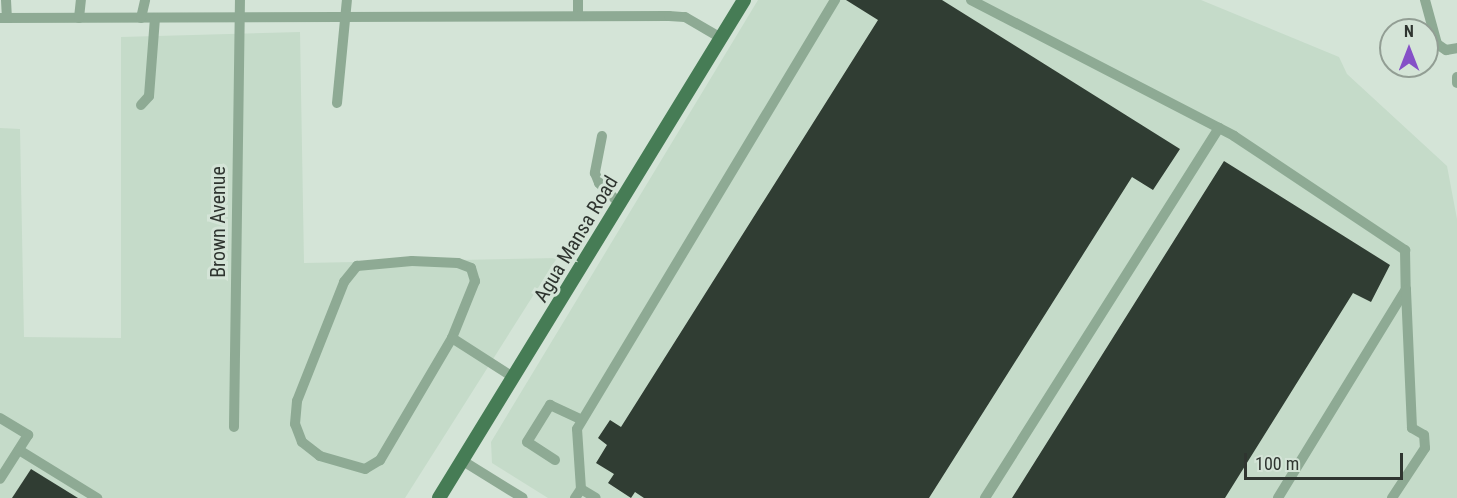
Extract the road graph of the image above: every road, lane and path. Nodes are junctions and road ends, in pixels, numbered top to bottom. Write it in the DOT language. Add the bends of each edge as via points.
graph roads {
  1 [pos="6,0"];
  2 [pos="81,0"];
  3 [pos="145,0"];
  4 [pos="240,0"];
  5 [pos="347,0"];
  6 [pos="578,0"];
  7 [pos="744,0"];
  8 [pos="835,0"];
  9 [pos="971,0"];
  10 [pos="1425,0"];
  11 [pos="578,16"];
  12 [pos="4,18"];
  13 [pos="80,18"];
  14 [pos="141,18"];
  15 [pos="155,18"];
  16 [pos="238,18"];
  17 [pos="346,18"];
  18 [pos="721,38"];
  19 [pos="1457,48"];
  20 [pos="1457,77"];
  21 [pos="1457,83"];
  22 [pos="337,103"];
  23 [pos="141,105"];
  24 [pos="1219,128"];
  25 [pos="602,136"];
  26 [pos="620,204"];
  27 [pos="1406,289"];
  28 [pos="452,338"];
  29 [pos="513,377"];
  30 [pos="0,418"];
  31 [pos="582,420"];
  32 [pos="234,427"];
  33 [pos="19,450"];
  34 [pos="555,460"];
  35 [pos="463,461"];
  36 [pos="0,479"];
  37 [pos="578,493"];
  38 [pos="98,498"];
  39 [pos="439,498"];
  40 [pos="523,498"];
  41 [pos="596,498"];
  42 [pos="985,498"];
  43 [pos="1278,498"];
  44 [pos="1392,498"];
  1 -- 12 [label="street"];
  2 -- 13 [label="street"];
  3 -- 14 [label="street"];
  4 -- 16 [label="street, Brown Avenue"];
  5 -- 17 [label="street"];
  6 -- 11 [label="street"];
  7 -- 18 [label="main road, Agua Mansa Road"];
  8 -- 31 [label="street"];
  9 -- 24 [label="street"];
  10 -- 19 [label="street" via="1437,44 1446,50"];
  11 -- 17 [label="street"];
  11 -- 18 [label="street" via="685,17"];
  12 -- 13 [label="street"];
  13 -- 14 [label="street"];
  14 -- 15 [label="street"];
  15 -- 16 [label="street"];
  15 -- 23 [label="street" via="149,96"];
  16 -- 17 [label="street"];
  16 -- 32 [label="street, Brown Avenue"];
  17 -- 22 [label="street"];
  18 -- 26 [label="main road, Agua Mansa Road"];
  20 -- 21 [label="street"];
  24 -- 27 [label="street" via="1405,250"];
  24 -- 42 [label="street"];
  25 -- 26 [label="street" via="595,173"];
  26 -- 29 [label="main road, Agua Mansa Road"];
  27 -- 43 [label="street"];
  27 -- 44 [label="street" via="1412,428 1424,435 1425,448"];
  28 -- 28 [label="street" via="475,281 471,268 458,263 412,261 357,266 344,282 297,401 295,424 302,442 320,456 365,469 380,460"];
  28 -- 29 [label="street"];
  29 -- 35 [label="main road, Agua Mansa Road"];
  30 -- 33 [label="street" via="28,435"];
  31 -- 34 [label="street" via="550,405 526,442"];
  31 -- 37 [label="street" via="577,429"];
  33 -- 36 [label="street"];
  33 -- 38 [label="street"];
  35 -- 39 [label="main road, Agua Mansa Road"];
  35 -- 40 [label="street"];
  37 -- 41 [label="street"];
}
